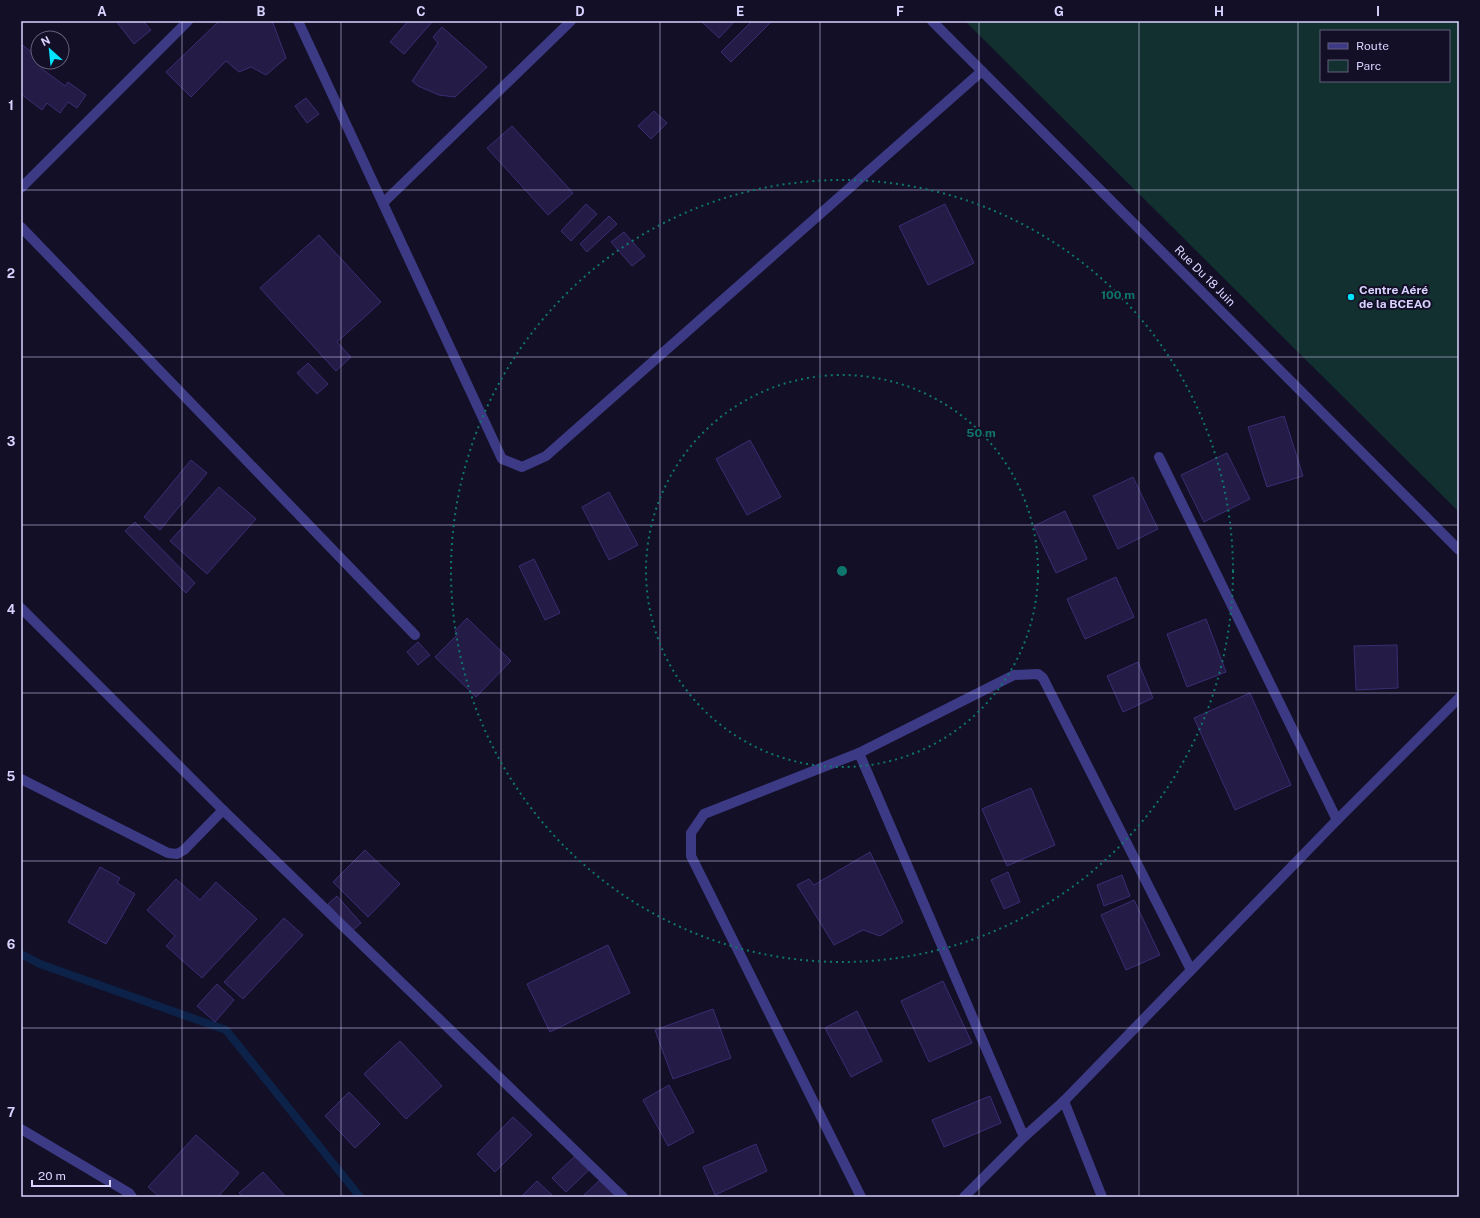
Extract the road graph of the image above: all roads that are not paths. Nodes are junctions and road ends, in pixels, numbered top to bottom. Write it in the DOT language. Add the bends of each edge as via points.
graph roads {
  1 [pos="188,21"];
  2 [pos="298,21"];
  3 [pos="571,21"];
  4 [pos="932,21"];
  5 [pos="982,71"];
  6 [pos="21,188"];
  7 [pos="383,203"];
  8 [pos="21,227"];
  9 [pos="1159,457"];
  10 [pos="1459,550"];
  11 [pos="21,608"];
  12 [pos="415,635"];
  13 [pos="1459,698"];
  14 [pos="859,753"];
  15 [pos="21,779"];
  16 [pos="223,810"];
  17 [pos="1337,820"];
  18 [pos="1191,970"];
  19 [pos="1064,1101"];
  20 [pos="21,1129"];
  21 [pos="1024,1137"];
  22 [pos="132,1197"];
  23 [pos="623,1197"];
  24 [pos="861,1197"];
  25 [pos="964,1197"];
  26 [pos="1102,1197"];
  1 -- 6 [label="street"];
  2 -- 7 [label="street"];
  3 -- 7 [label="street"];
  4 -- 5 [label="street, Rue Du 18 Juin"];
  5 -- 7 [label="street" via="546,456 522,467 502,459"];
  5 -- 10 [label="street, Rue Du 18 Juin"];
  8 -- 12 [label="street"];
  9 -- 17 [label="street"];
  11 -- 16 [label="street"];
  13 -- 17 [label="street"];
  14 -- 18 [label="street" via="1014,675 1038,674 1043,678"];
  14 -- 21 [label="street"];
  14 -- 24 [label="street" via="704,814 691,833 691,856"];
  15 -- 16 [label="street" via="168,853 176,854 184,850"];
  16 -- 23 [label="street"];
  17 -- 18 [label="street"];
  18 -- 19 [label="street"];
  19 -- 21 [label="street"];
  19 -- 26 [label="street"];
  20 -- 22 [label="street"];
  21 -- 25 [label="street"];
}
